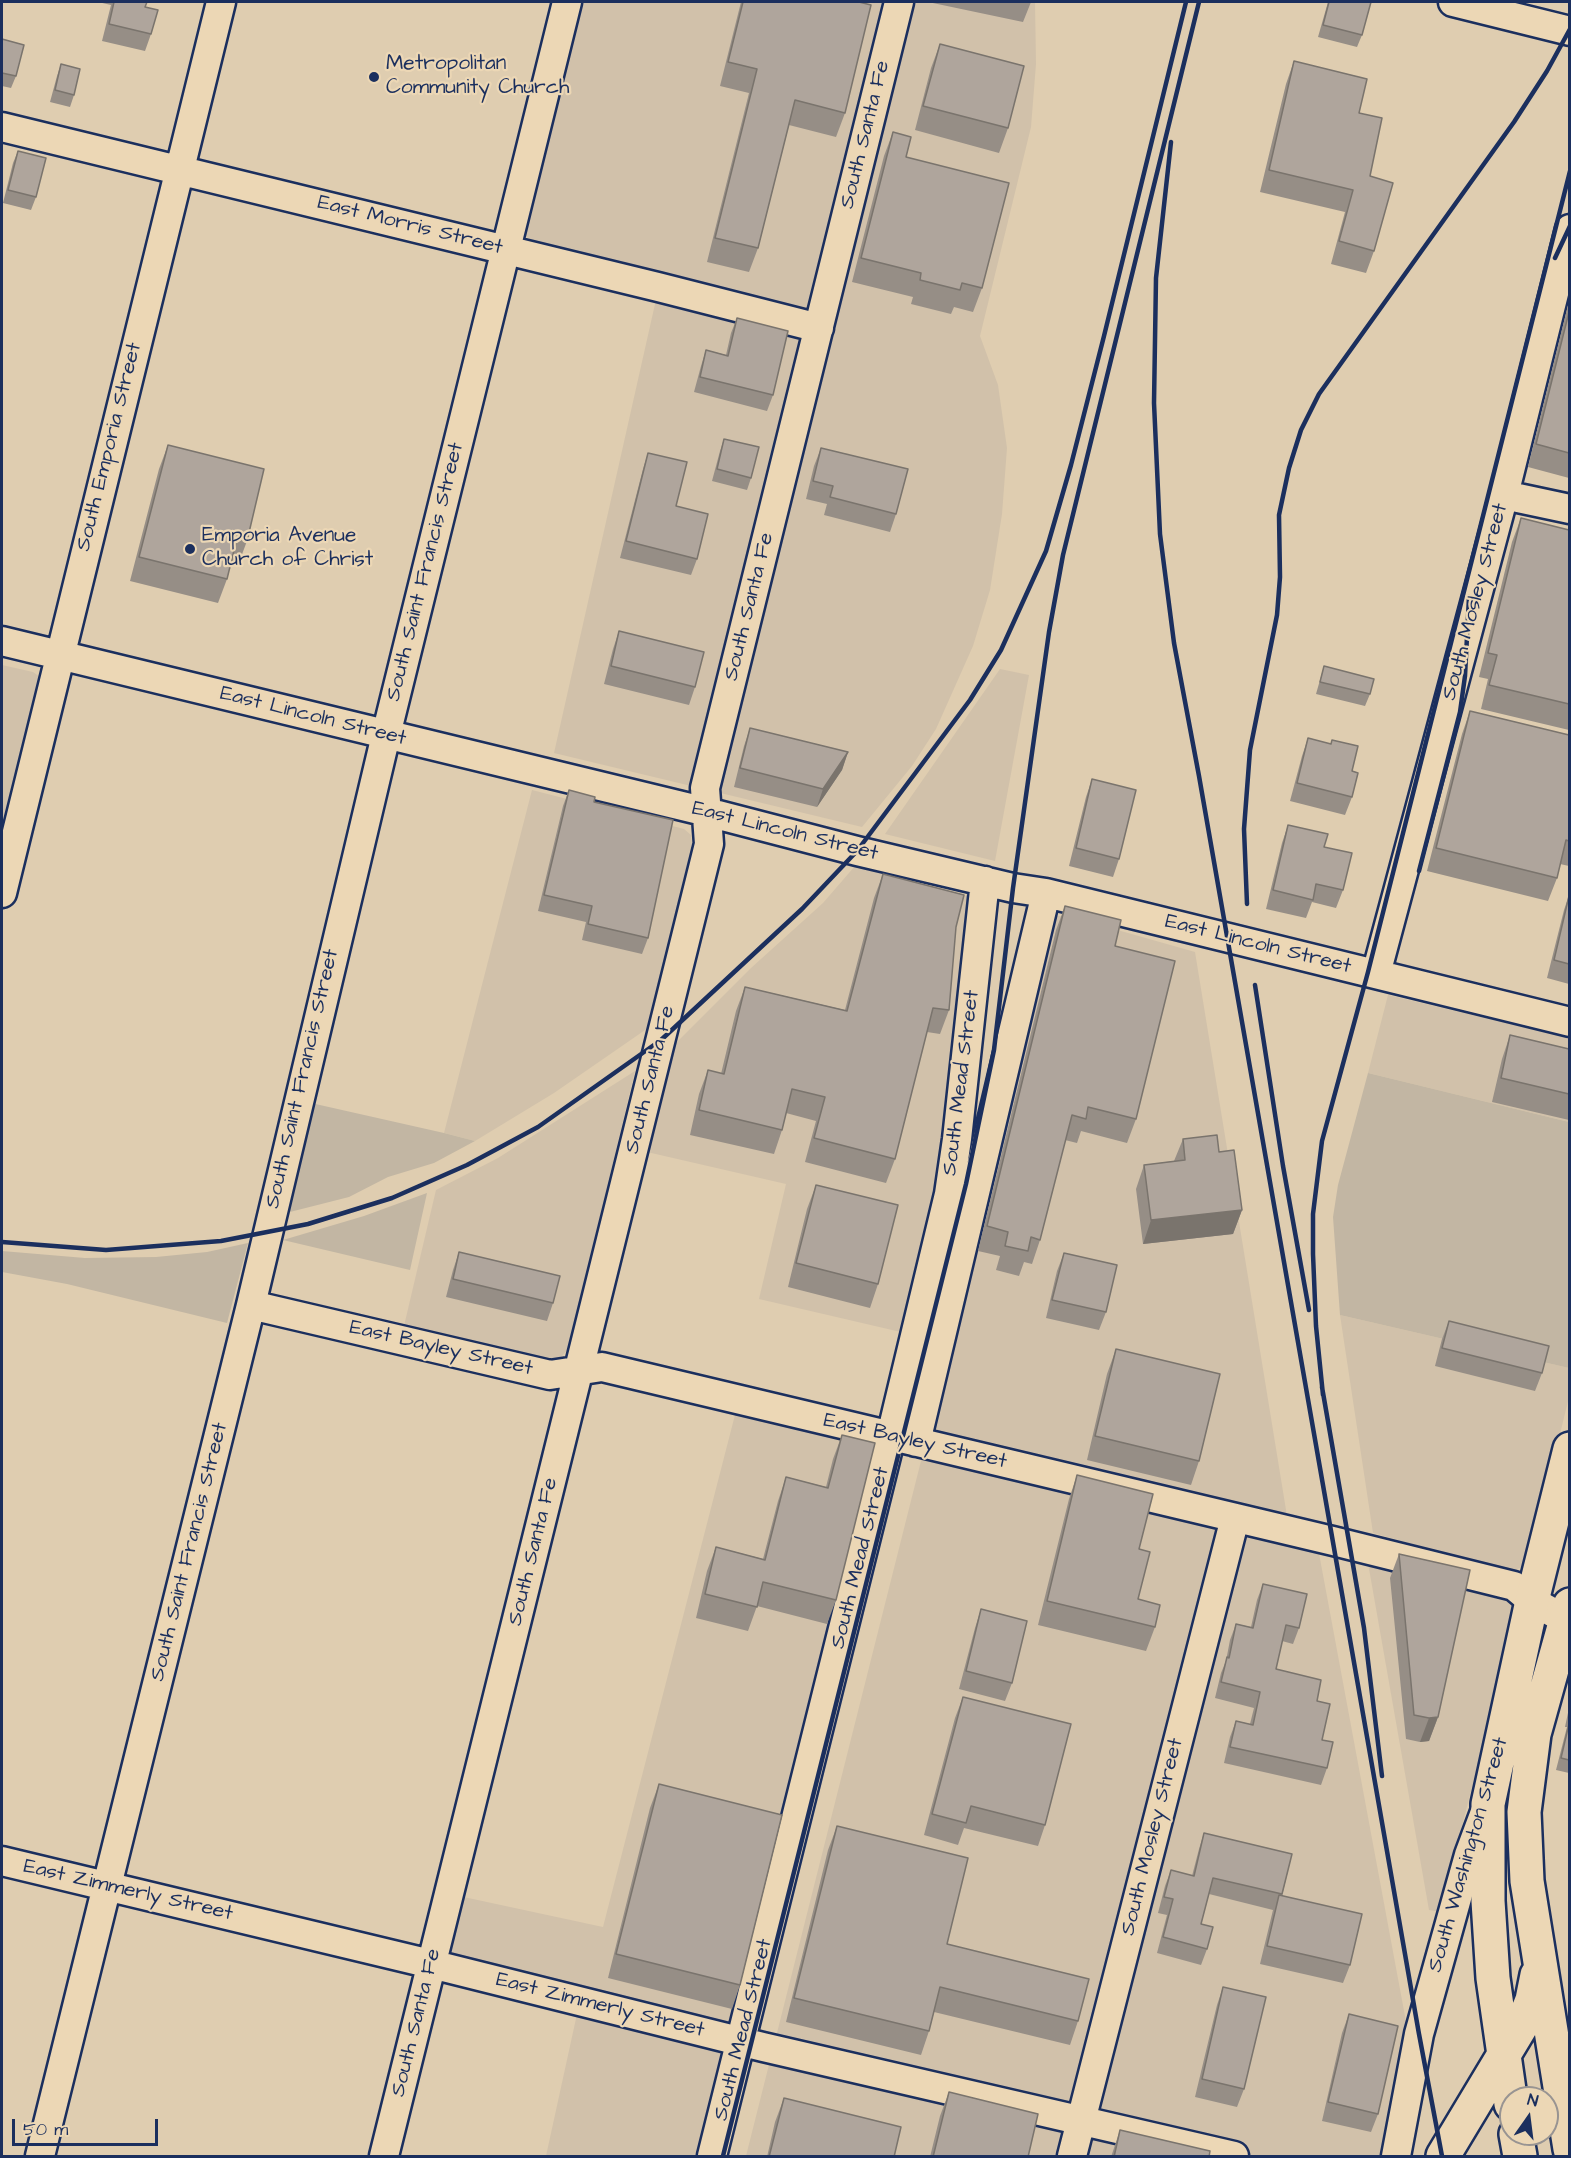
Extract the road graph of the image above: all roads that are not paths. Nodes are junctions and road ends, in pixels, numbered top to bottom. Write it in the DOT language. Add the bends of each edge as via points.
graph roads {
  1 [pos="221,2"];
  2 [pos="567,2"];
  3 [pos="899,2"];
  4 [pos="1453,2"];
  5 [pos="1569,31"];
  6 [pos="2,127"];
  7 [pos="178,169"];
  8 [pos="1569,229"];
  9 [pos="505,249"];
  10 [pos="819,328"];
  11 [pos="1504,495"];
  12 [pos="1569,509"];
  13 [pos="2,641"];
  14 [pos="59,655"];
  15 [pos="386,735"];
  16 [pos="707,812"];
  17 [pos="985,881"];
  18 [pos="2,893"];
  19 [pos="1046,893"];
  20 [pos="1376,974"];
  21 [pos="1569,1022"];
  22 [pos="251,1305"];
  23 [pos="578,1371"];
  24 [pos="904,1439"];
  25 [pos="1569,1449"];
  26 [pos="1235,1518"];
  27 [pos="1532,1601"];
  28 [pos="1568,1616"];
  29 [pos="1488,1804"];
  30 [pos="2,1861"];
  31 [pos="108,1886"];
  32 [pos="1539,1962"];
  33 [pos="431,1964"];
  34 [pos="741,2041"];
  35 [pos="1503,2058"];
  36 [pos="1508,2086"];
  37 [pos="1081,2119"];
  38 [pos="1569,2149"];
  39 [pos="40,2157"];
  40 [pos="384,2157"];
  41 [pos="712,2157"];
  42 [pos="1072,2157"];
  43 [pos="1234,2157"];
  44 [pos="1396,2157"];
  45 [pos="1443,2157"];
  1 -- 7 [label="street, South Emporia Street"];
  2 -- 9 [label="street, South Saint Francis Street"];
  3 -- 10 [label="street, South Santa Fe"];
  4 -- 5 [label="street"];
  6 -- 7 [label="street, East Morris Street"];
  7 -- 9 [label="street, East Morris Street"];
  7 -- 14 [label="street, South Emporia Street"];
  8 -- 11 [label="street, South Mosley Street"];
  9 -- 10 [label="street, East Morris Street"];
  9 -- 15 [label="street, South Saint Francis Street"];
  10 -- 16 [label="street, South Santa Fe" via="705,788"];
  11 -- 12 [label="street"];
  11 -- 20 [label="street, South Mosley Street"];
  13 -- 14 [label="street, East Lincoln Street"];
  14 -- 15 [label="street, East Lincoln Street"];
  14 -- 18 [label="street, South Emporia Street"];
  15 -- 16 [label="street, East Lincoln Street"];
  15 -- 22 [label="street, South Saint Francis Street"];
  16 -- 17 [label="street, East Lincoln Street"];
  16 -- 23 [label="street, South Santa Fe" via="709,844"];
  17 -- 19 [label="street, East Lincoln Street"];
  17 -- 24 [label="street, South Mead Street" via="957,1139"];
  19 -- 20 [label="street, East Lincoln Street"];
  19 -- 24 [label="street, South Mead Street"];
  20 -- 21 [label="street, East Lincoln Street"];
  22 -- 23 [label="street, East Bayley Street" via="550,1375"];
  22 -- 31 [label="street, South Saint Francis Street"];
  23 -- 24 [label="street, East Bayley Street" via="602,1368"];
  23 -- 33 [label="street, South Santa Fe"];
  24 -- 26 [label="street, East Bayley Street"];
  24 -- 34 [label="street, South Mead Street"];
  25 -- 27 [label="main road, South Washington Street"];
  26 -- 27 [label="street, East Bayley Street" via="1514,1586"];
  26 -- 37 [label="street, South Mosley Street"];
  27 -- 28 [label="street, East Bayley Street"];
  27 -- 29 [label="main road, South Washington Street"];
  28 -- 32 [label="main road" via="1534,1734 1524,1812 1527,1881"];
  29 -- 35 [label="main road" via="1488,1901"];
  29 -- 44 [label="street, South Washington Street" via="1469,1855 1419,2034"];
  30 -- 31 [label="street, East Zimmerly Street"];
  31 -- 33 [label="street, East Zimmerly Street"];
  31 -- 39 [label="street, South Saint Francis Street"];
  32 -- 35 [label="main road" via="1532,2000"];
  32 -- 38 [label="main road"];
  33 -- 34 [label="street, East Zimmerly Street"];
  33 -- 40 [label="street, South Santa Fe"];
  34 -- 37 [label="street, East Zimmerly Street"];
  34 -- 41 [label="street, South Mead Street"];
  35 -- 36 [label="main road"];
  35 -- 45 [label="main road"];
  37 -- 42 [label="street, South Mosley Street"];
  37 -- 43 [label="street, East Zimmerly Street"];
}
